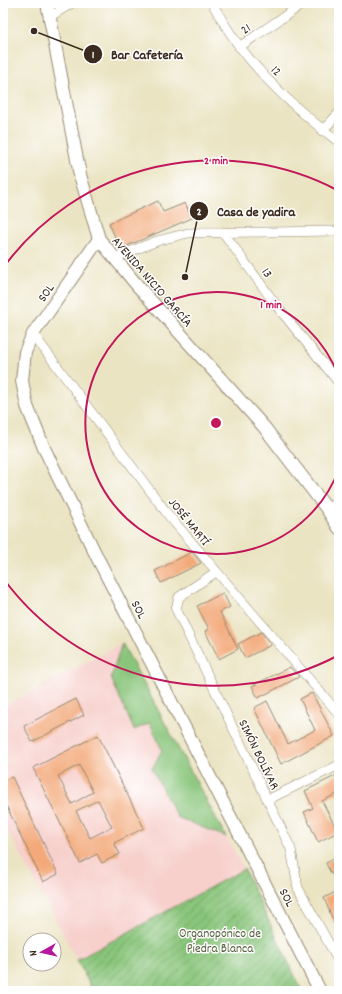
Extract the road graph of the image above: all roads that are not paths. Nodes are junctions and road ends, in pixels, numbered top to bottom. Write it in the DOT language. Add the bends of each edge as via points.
graph roads {
  1 [pos="47,3"];
  2 [pos="72,3"];
  3 [pos="212,3"];
  4 [pos="304,3"];
  5 [pos="51,16"];
  6 [pos="239,47"];
  7 [pos="339,113"];
  8 [pos="322,131"];
  9 [pos="339,142"];
  10 [pos="339,231"];
  11 [pos="223,232"];
  12 [pos="99,239"];
  13 [pos="114,258"];
  14 [pos="33,334"];
  15 [pos="339,383"];
  16 [pos="339,501"];
  17 [pos="327,509"];
  18 [pos="339,528"];
  19 [pos="216,572"];
  20 [pos="339,714"];
  21 [pos="339,765"];
  22 [pos="267,800"];
  23 [pos="339,962"];
  24 [pos="320,991"];
  1 -- 5 [label="street, AVENIDA NICIO GARCÍA"];
  2 -- 5 [label="street"];
  3 -- 6 [label="street, 12"];
  4 -- 6 [label="street, 21"];
  5 -- 12 [label="street, AVENIDA NICIO GARCÍA" via="80,175"];
  6 -- 8 [label="street, 12"];
  7 -- 8 [label="street"];
  8 -- 9 [label="street, 12"];
  10 -- 11 [label="street"];
  11 -- 13 [label="street" via="188,234 157,241"];
  11 -- 15 [label="street, 13" via="276,305"];
  12 -- 13 [label="street, AVENIDA NICIO GARCÍA"];
  12 -- 14 [label="street, SOL"];
  13 -- 17 [label="street, AVENIDA NICIO GARCÍA" via="264,427"];
  14 -- 19 [label="street, JOSÉ MARTÍ" via="168,516"];
  14 -- 24 [label="street, SOL" via="24,352 22,381 27,406 44,448"];
  16 -- 17 [label="street"];
  17 -- 18 [label="street, AVENIDA NICIO GARCÍA"];
  19 -- 20 [label="street, JOSÉ MARTÍ"];
  19 -- 22 [label="street, SIMÓN BOLÍVAR" via="179,598 176,609"];
  21 -- 22 [label="street"];
  22 -- 23 [label="street, SIMÓN BOLÍVAR" via="291,849 298,888"];
}
